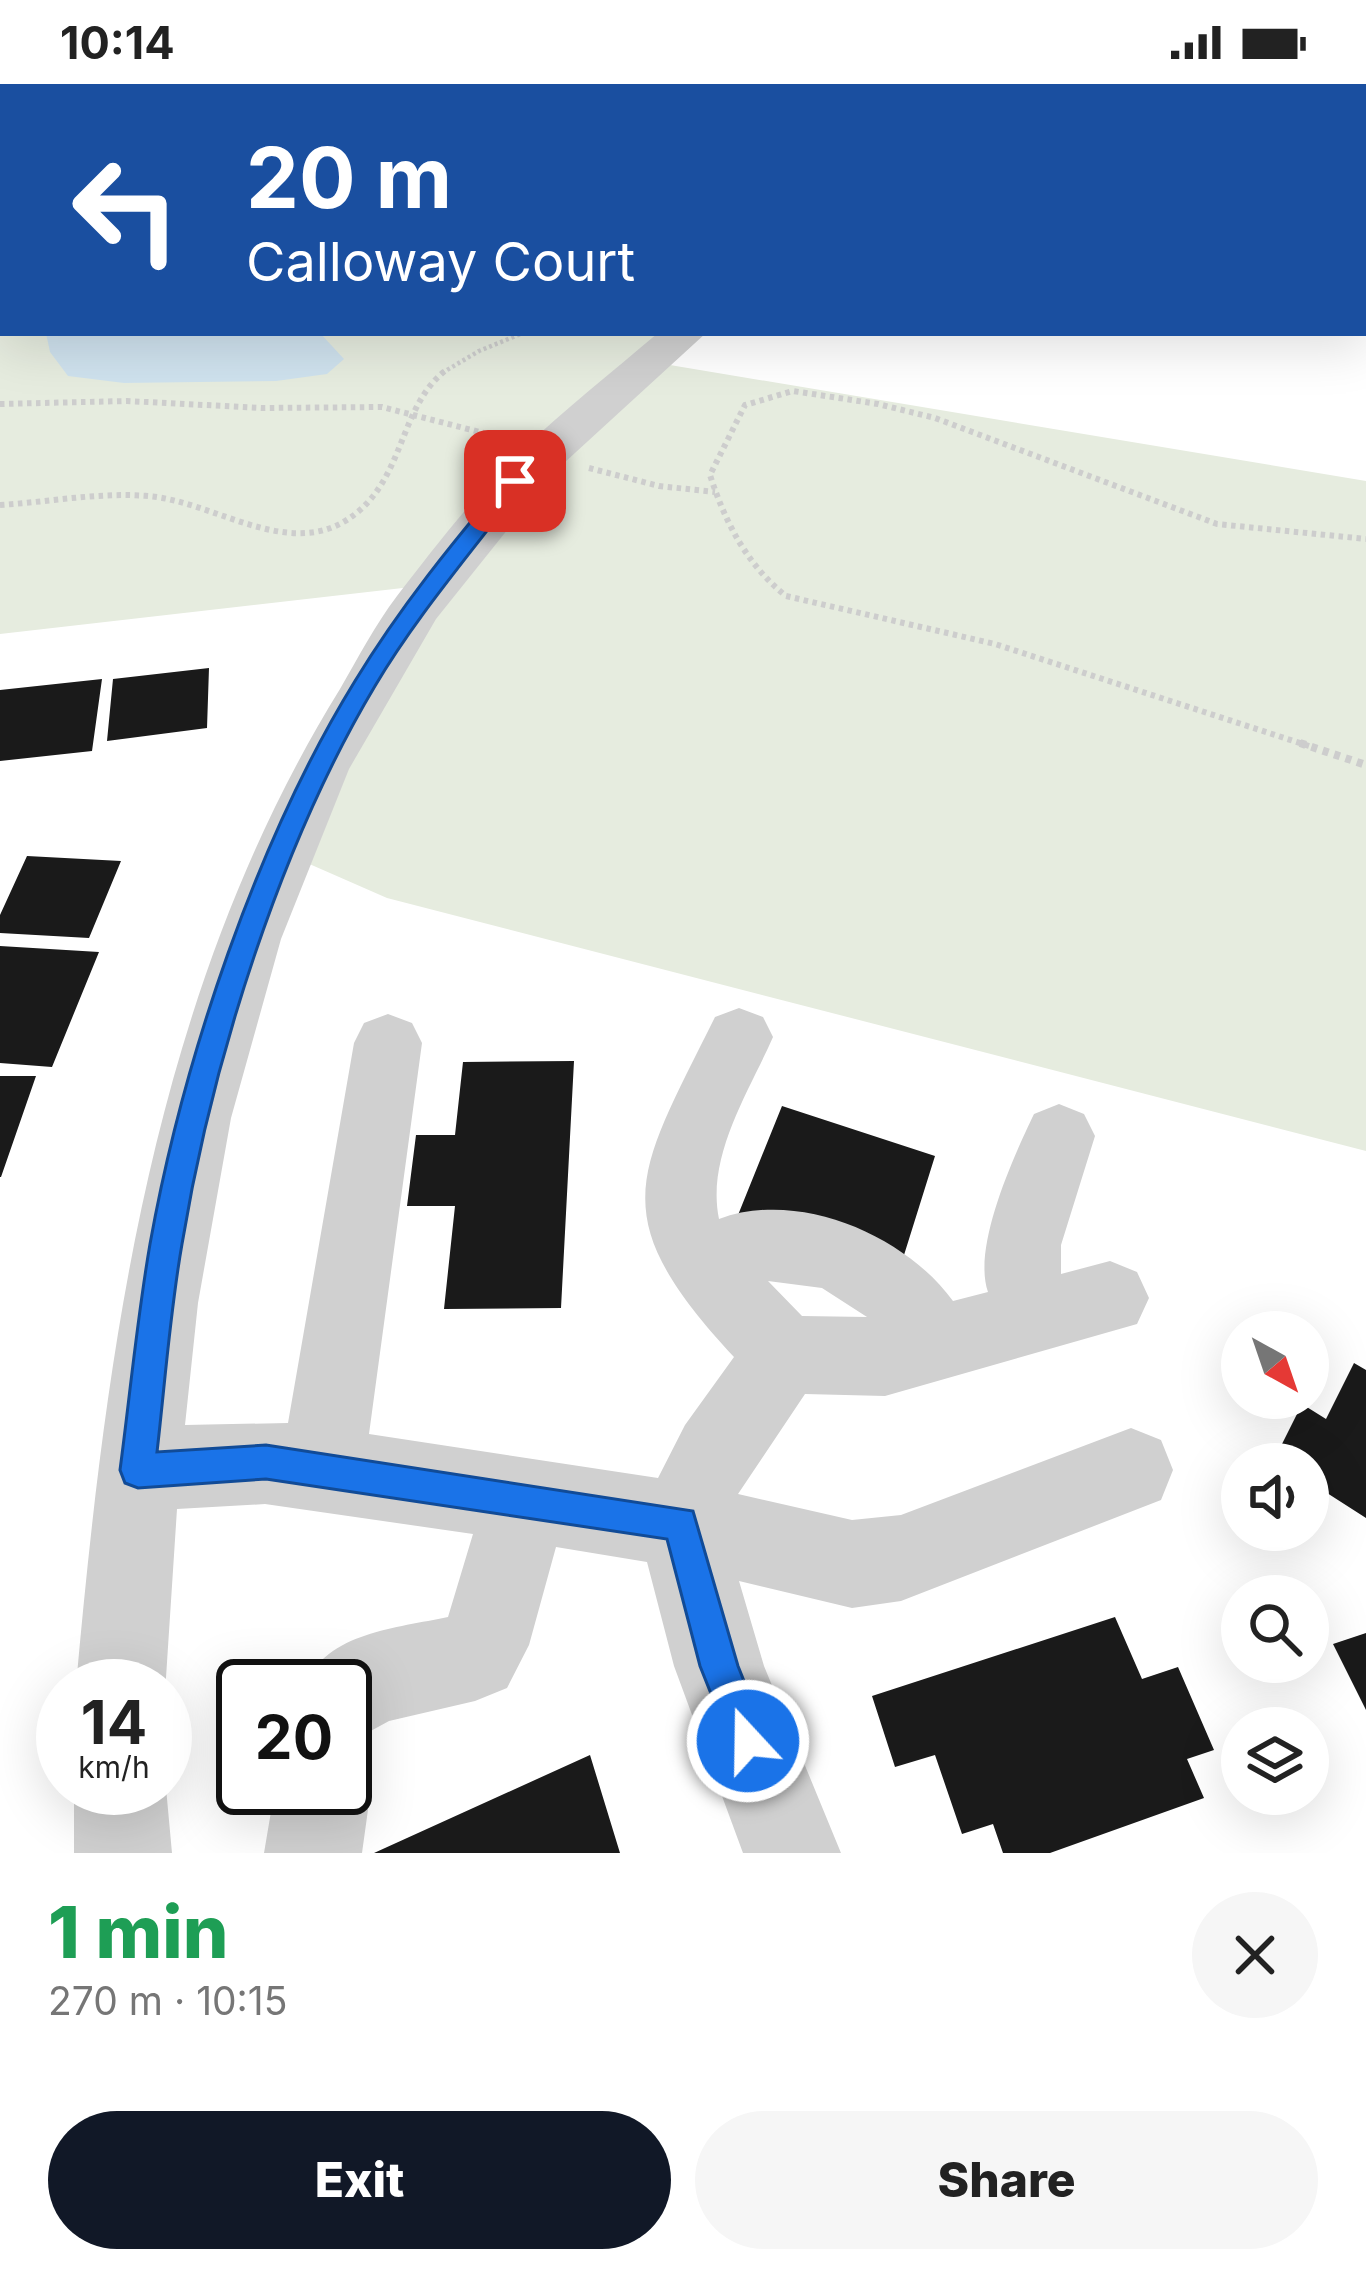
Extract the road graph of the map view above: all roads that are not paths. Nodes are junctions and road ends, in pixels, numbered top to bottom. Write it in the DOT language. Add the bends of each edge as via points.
graph roads {
  1 [pos="680,336"];
  2 [pos="739,1037"];
  3 [pos="388,1043"];
  4 [pos="1059,1136"];
  5 [pos="704,1259"];
  6 [pos="936,1342"];
  7 [pos="785,1354"];
  8 [pos="322,1468"];
  9 [pos="138,1470"];
  10 [pos="1131,1470"];
  11 [pos="526,1500"];
  12 [pos="680,1523"];
  13 [pos="124,1659"];
  14 [pos="372,1680"];
  15 [pos="122,1815"];
  16 [pos="319,1815"];
  17 [pos="123,1853"];
  18 [pos="313,1853"];
  19 [pos="792,1853"];
  1 -- 9 [label="street" via="567,430 486,514 404,620 326,754 255,919 191,1125 166,1245"];
  2 -- 5 [label="street" via="684,1166 679,1207"];
  3 -- 8 [label="street"];
  4 -- 6 [label="street" via="1023,1245 1022,1279 1073,1307"];
  5 -- 6 [label="street" via="729,1247 806,1247 869,1272"];
  5 -- 7 [label="street"];
  6 -- 7 [label="street" via="885,1357"];
  7 -- 12 [label="street" via="715,1454"];
  8 -- 9 [label="street" via="266,1462"];
  8 -- 11 [label="street"];
  9 -- 13 [label="street"];
  10 -- 12 [label="street" via="901,1558 852,1564"];
  11 -- 12 [label="street"];
  11 -- 14 [label="street" via="475,1656"];
  12 -- 19 [label="street" via="719,1666"];
  15 -- 17 [label="street"];
  16 -- 18 [label="street"];
}
